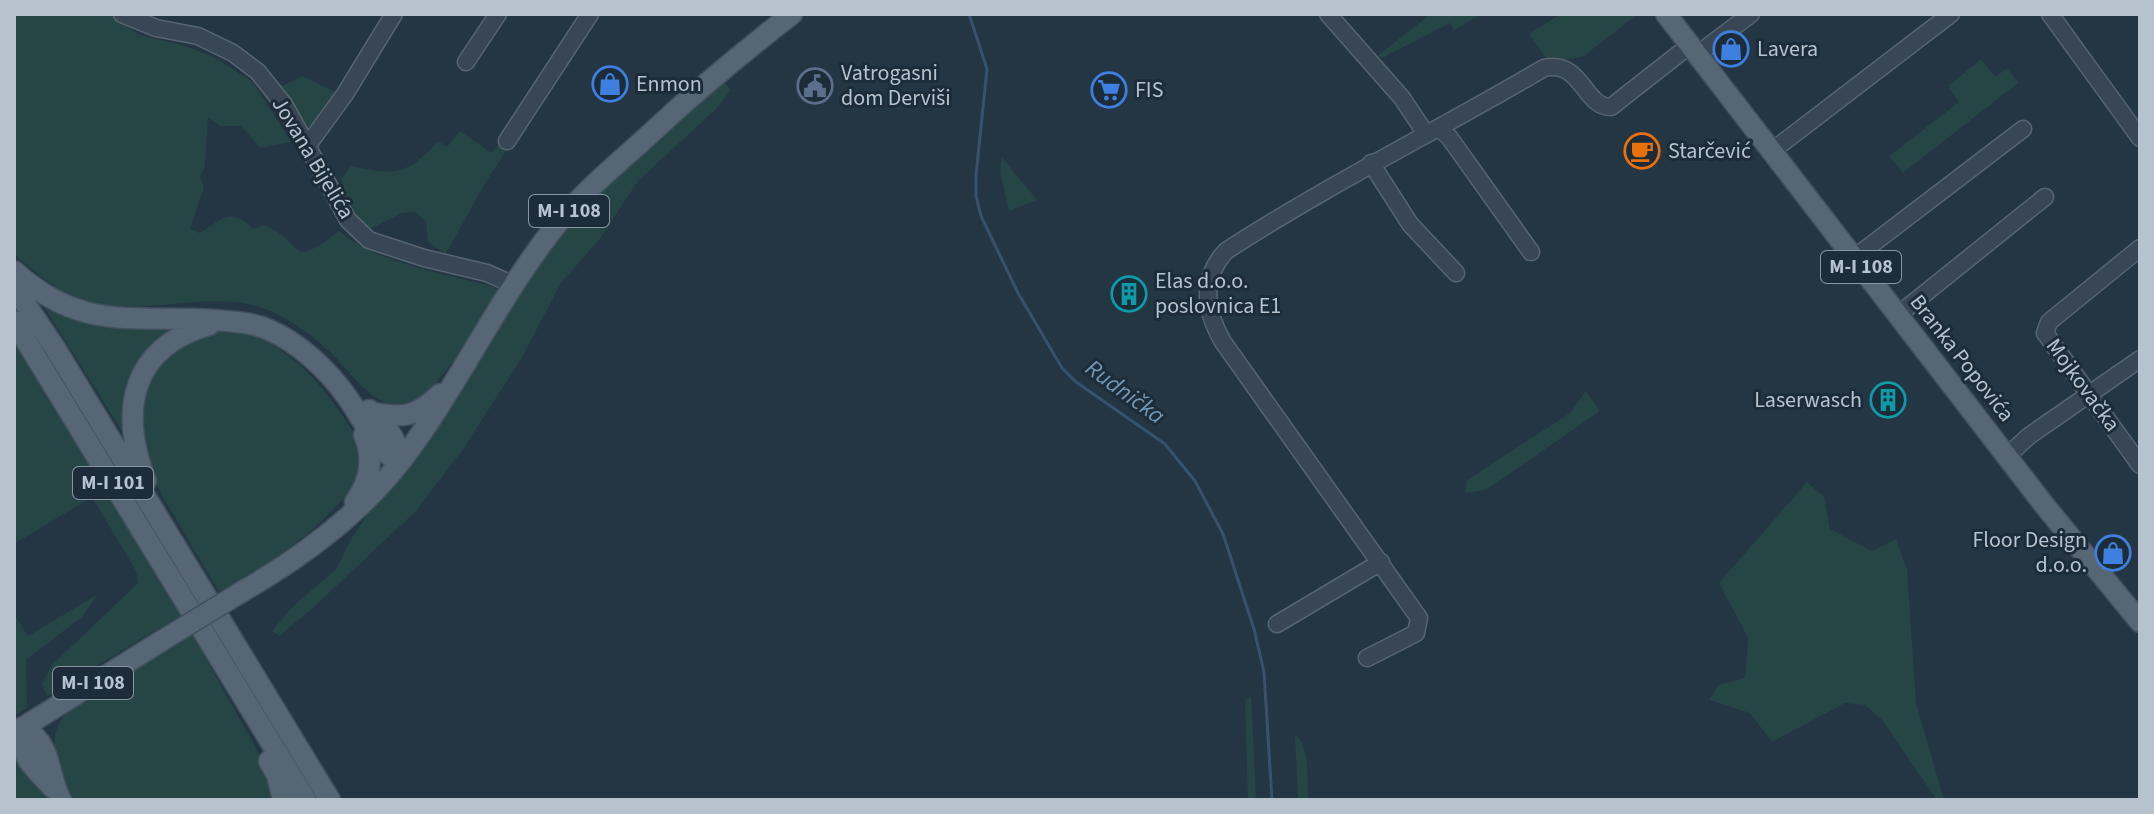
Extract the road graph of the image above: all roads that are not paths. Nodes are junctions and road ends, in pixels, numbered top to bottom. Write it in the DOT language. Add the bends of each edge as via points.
graph roads {
  1 [pos="122,14"];
  2 [pos="394,14"];
  3 [pos="498,14"];
  4 [pos="590,14"];
  5 [pos="792,14"];
  6 [pos="1328,14"];
  7 [pos="1666,14"];
  8 [pos="1751,14"];
  9 [pos="1951,14"];
  10 [pos="2050,14"];
  11 [pos="1694,50"];
  12 [pos="466,62"];
  13 [pos="2023,129"];
  14 [pos="1433,132"];
  15 [pos="2140,138"];
  16 [pos="507,141"];
  17 [pos="308,145"];
  18 [pos="1772,151"];
  19 [pos="1371,163"];
  20 [pos="2045,197"];
  21 [pos="2140,248"];
  22 [pos="1531,252"];
  23 [pos="1854,258"];
  24 [pos="14,271"];
  25 [pos="1456,273"];
  26 [pos="514,285"];
  27 [pos="14,287"];
  28 [pos="1898,315"];
  29 [pos="14,321"];
  30 [pos="221,321"];
  31 [pos="468,358"];
  32 [pos="2140,359"];
  33 [pos="2089,395"];
  34 [pos="348,398"];
  35 [pos="371,412"];
  36 [pos="2007,456"];
  37 [pos="401,461"];
  38 [pos="2140,465"];
  39 [pos="337,525"];
  40 [pos="1381,562"];
  41 [pos="190,570"];
  42 [pos="2140,622"];
  43 [pos="1277,624"];
  44 [pos="211,645"];
  45 [pos="1367,658"];
  46 [pos="66,700"];
  47 [pos="18,730"];
  48 [pos="31,760"];
  49 [pos="59,796"];
  50 [pos="283,800"];
  51 [pos="306,800"];
  52 [pos="330,800"];
  1 -- 17 [label="street, Jovana Bijelića" via="198,36 239,57 268,84"];
  2 -- 17 [label="street"];
  3 -- 12 [label="street"];
  4 -- 16 [label="street"];
  5 -- 26 [label="main road, M-I 108" via="606,172 558,223"];
  6 -- 14 [label="street"];
  7 -- 11 [label="main road, Branka Popovića / M-I 108"];
  8 -- 11 [label="street"];
  9 -- 18 [label="street"];
  10 -- 15 [label="street"];
  11 -- 14 [label="street" via="1611,107 1600,105 1569,71 1550,67"];
  11 -- 18 [label="main road, Branka Popovića / M-I 108"];
  13 -- 23 [label="street"];
  14 -- 19 [label="street"];
  14 -- 22 [label="street" via="1449,137"];
  17 -- 26 [label="street, Jovana Bijelića" via="348,220 369,240"];
  18 -- 23 [label="main road, Branka Popovića / M-I 108"];
  19 -- 25 [label="street" via="1410,224"];
  19 -- 40 [label="street" via="1226,251 1214,267 1206,297 1223,342"];
  20 -- 28 [label="street"];
  21 -- 33 [label="street, Mojkovačka" via="2045,329"];
  23 -- 28 [label="main road, Branka Popovića / M-I 108"];
  24 -- 30 [label="main road" via="49,297 85,314"];
  26 -- 31 [label="main road, M-I 108"];
  27 -- 41 [label="main road, M-I 101"];
  28 -- 36 [label="main road, Branka Popovića / M-I 108"];
  29 -- 44 [label="main road, M-I 101"];
  30 -- 34 [label="main road" via="269,330 290,341"];
  30 -- 41 [label="main road" via="184,333 158,350 141,376 134,401 135,451"];
  31 -- 35 [label="main road" via="432,402 411,415"];
  31 -- 37 [label="main road, M-I 108"];
  32 -- 33 [label="street"];
  33 -- 36 [label="street"];
  33 -- 38 [label="street, Mojkovačka"];
  34 -- 35 [label="main road"];
  34 -- 37 [label="main road" via="373,439 388,456"];
  34 -- 39 [label="main road" via="371,452 360,494"];
  35 -- 37 [label="main road" via="392,436"];
  36 -- 42 [label="main road, Branka Popovića / M-I 108"];
  37 -- 39 [label="main road, M-I 108"];
  39 -- 46 [label="main road, M-I 108, bridge" via="299,557"];
  40 -- 43 [label="street"];
  40 -- 45 [label="street" via="1414,608 1419,627 1411,637"];
  41 -- 52 [label="main road, M-I 101"];
  44 -- 50 [label="main road" via="213,663 272,766"];
  44 -- 51 [label="main road, M-I 101"];
  46 -- 47 [label="main road, M-I 108"];
  46 -- 48 [label="main road"];
  47 -- 48 [label="main road"];
  48 -- 49 [label="main road"];
}
